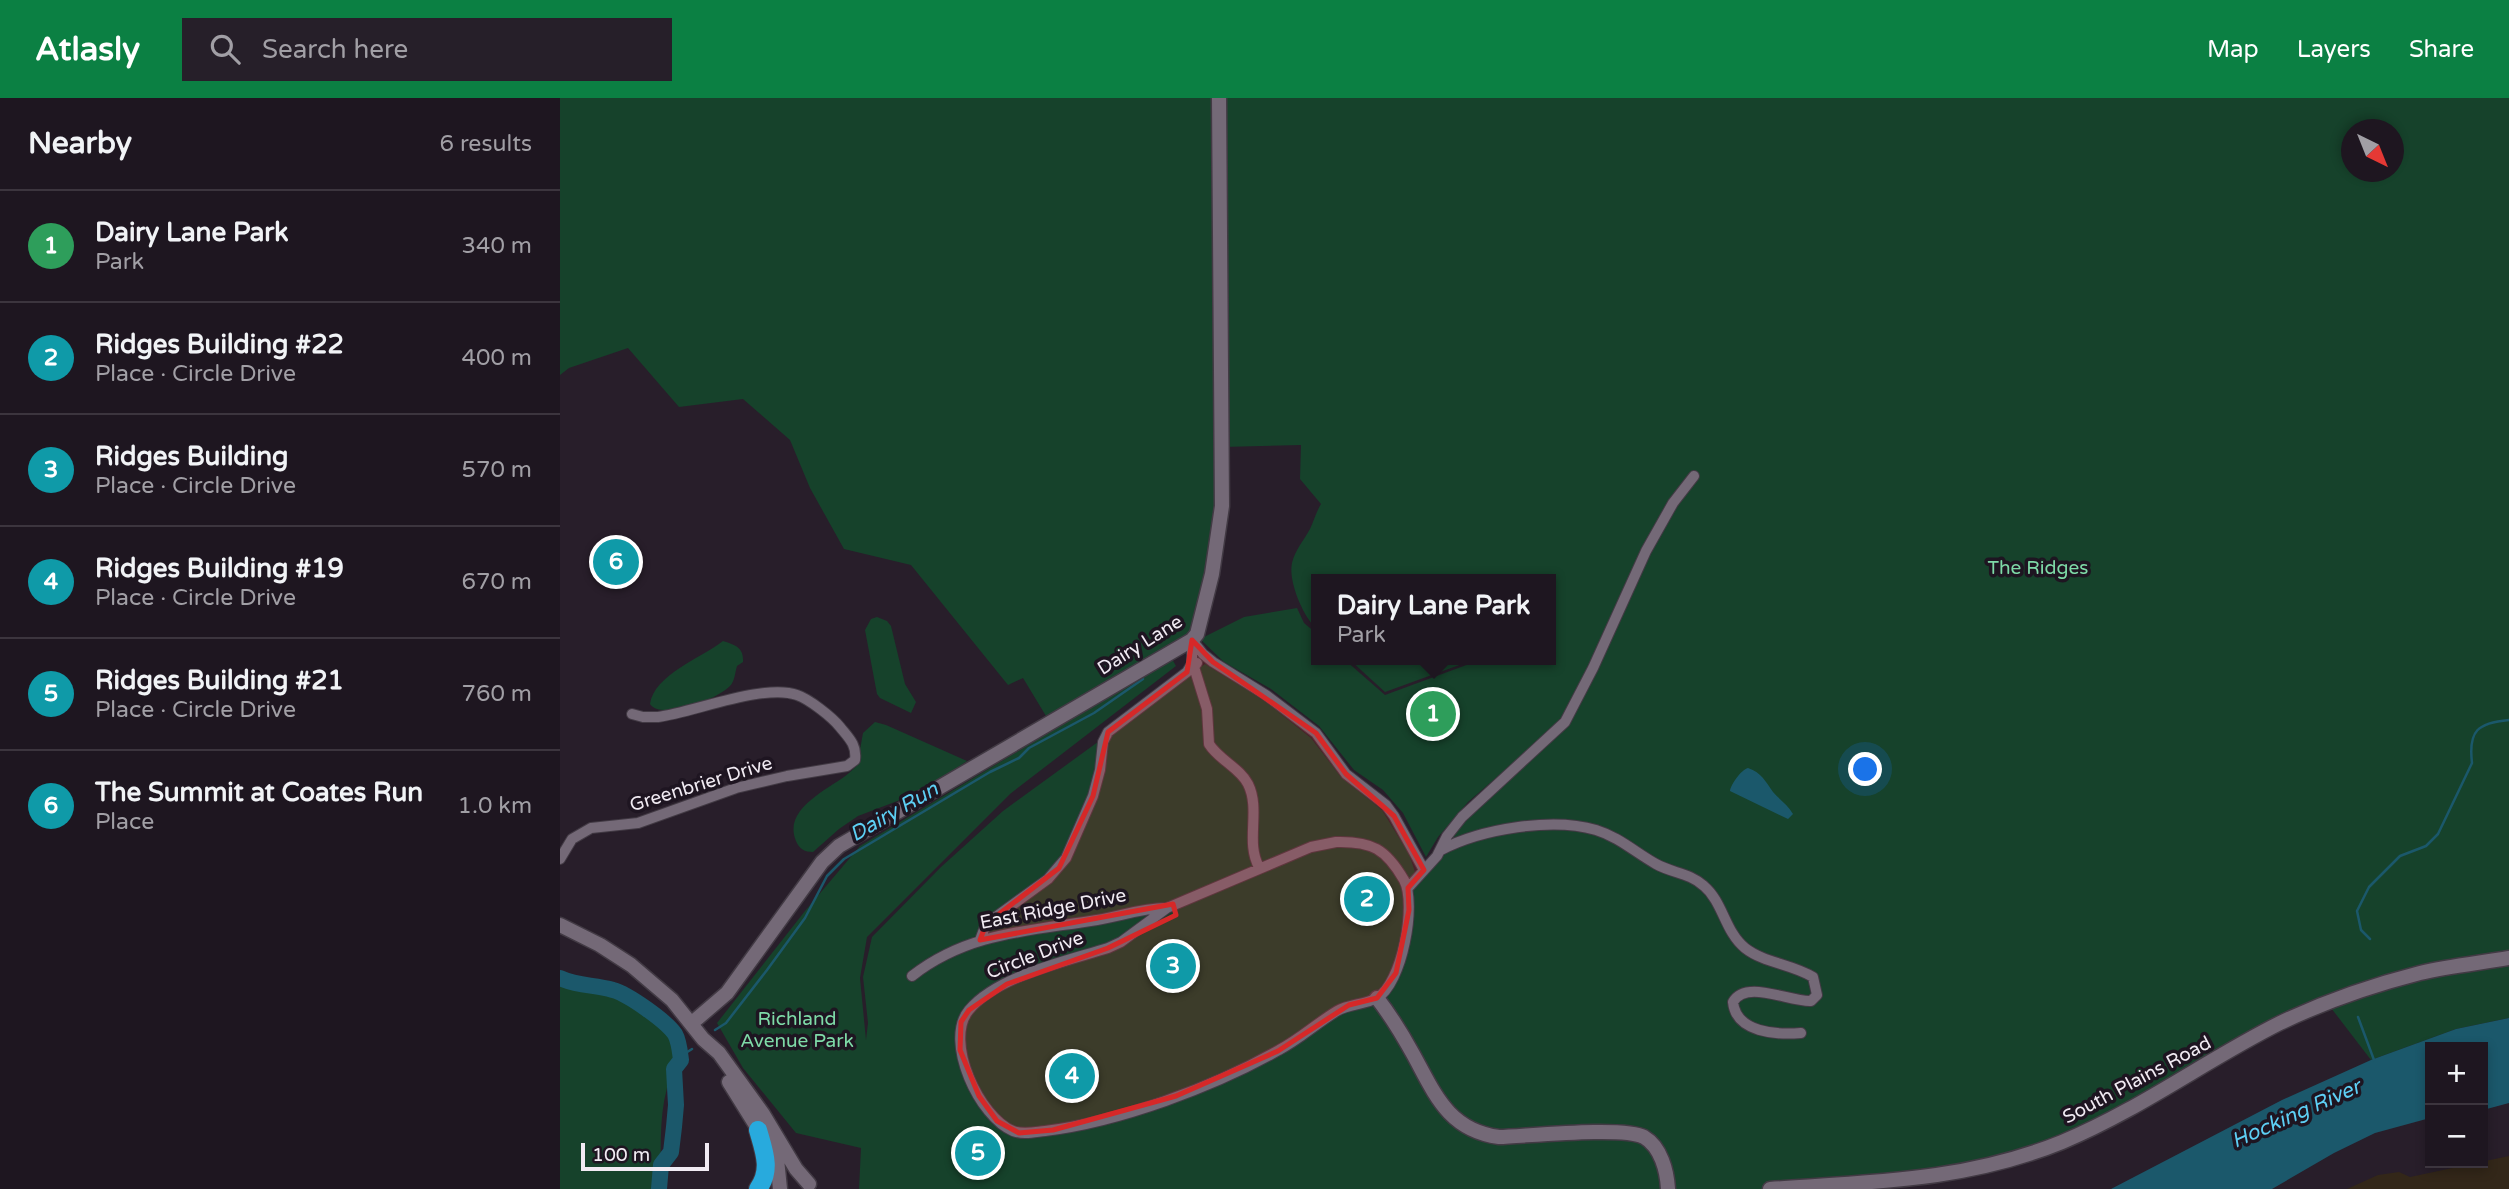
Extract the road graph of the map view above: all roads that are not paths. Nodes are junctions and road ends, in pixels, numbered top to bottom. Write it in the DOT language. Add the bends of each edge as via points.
graph roads {
  1 [pos="1219,98"];
  2 [pos="1694,476"];
  3 [pos="1192,640"];
  4 [pos="632,714"];
  5 [pos="1441,850"];
  6 [pos="560,859"];
  7 [pos="1259,867"];
  8 [pos="1424,870"];
  9 [pos="1408,888"];
  10 [pos="1167,908"];
  11 [pos="560,925"];
  12 [pos="980,940"];
  13 [pos="2509,958"];
  14 [pos="912,976"];
  15 [pos="1377,998"];
  16 [pos="691,1023"];
  17 [pos="1801,1033"];
  18 [pos="703,1039"];
  19 [pos="758,1130"];
  20 [pos="815,1187"];
  21 [pos="758,1189"];
  22 [pos="780,1189"];
  23 [pos="1668,1189"];
  24 [pos="1770,1189"];
  1 -- 3 [label="street, Dairy Lane" via="1222,506 1208,597"];
  2 -- 5 [label="street" via="1646,551 1565,722 1462,817"];
  3 -- 7 [label="street" via="1199,660 1194,667 1207,709 1209,744 1244,778 1251,794 1253,852"];
  3 -- 8 [label="street" via="1213,662 1316,733 1346,774 1386,805"];
  3 -- 12 [label="street" via="1192,664 1187,672 1108,732 1093,796 1059,869 986,924"];
  3 -- 16 [label="street, Dairy Lane" via="839,846 822,862 727,993"];
  4 -- 6 [label="street, Greenbrier Drive" via="658,717 753,695 796,695 836,722 854,745 855,760 846,766 736,788 638,823 590,828 572,839"];
  5 -- 8 [label="street"];
  5 -- 17 [label="street" via="1488,833 1567,824 1617,839 1655,864 1704,886 1745,948 1813,977 1817,995 1811,1001 1752,991 1743,992 1733,1002 1737,1016 1751,1027"];
  7 -- 9 [label="street, Circle Drive" via="1323,843 1359,842 1387,856"];
  7 -- 10 [label="street, Circle Drive"];
  8 -- 9 [label="street"];
  9 -- 15 [label="street" via="1400,960 1392,980"];
  10 -- 12 [label="street, East Ridge Drive" via="1144,908"];
  10 -- 15 [label="street, Circle Drive" via="1121,942 1007,984 980,998 969,1010 961,1023 960,1049 983,1105 1001,1124 1018,1133 1053,1130 1161,1102 1278,1051 1349,1005"];
  11 -- 16 [label="street" via="631,965"];
  12 -- 14 [label="street, East Ridge Drive"];
  13 -- 24 [label="street, South Plains Road" via="2422,973 2315,1009 2281,1023 2118,1116 2060,1143 1989,1166 1870,1184"];
  15 -- 23 [label="street" via="1395,1021 1437,1098 1468,1128 1499,1137 1634,1133 1657,1150"];
  16 -- 18 [label="street"];
  18 -- 19 [label="street"];
  18 -- 20 [label="street" via="719,1053 796,1169"];
  19 -- 21 [label="highway" via="767,1163"];
  19 -- 22 [label="street" via="777,1159"];
  20 -- 22 [label="street" via="793,1182"];
}
